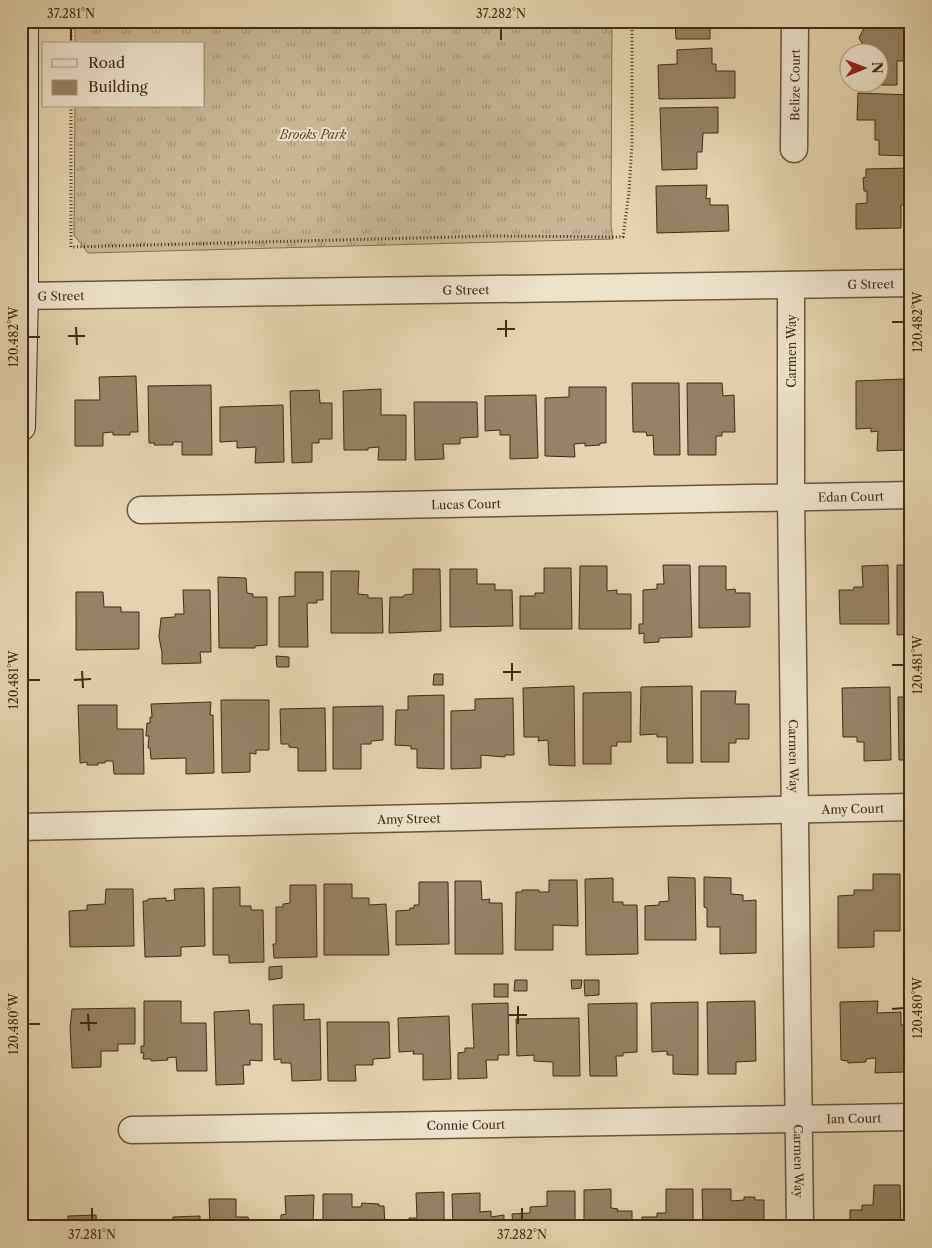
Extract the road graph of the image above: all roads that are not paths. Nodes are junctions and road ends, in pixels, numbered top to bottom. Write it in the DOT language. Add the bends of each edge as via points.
graph roads {
  1 [pos="24,21"];
  2 [pos="795,21"];
  3 [pos="794,149"];
  4 [pos="911,283"];
  5 [pos="791,285"];
  6 [pos="22,296"];
  7 [pos="21,427"];
  8 [pos="911,495"];
  9 [pos="791,497"];
  10 [pos="141,510"];
  11 [pos="911,807"];
  12 [pos="795,808"];
  13 [pos="21,827"];
  14 [pos="911,1117"];
  15 [pos="799,1119"];
  16 [pos="132,1130"];
  17 [pos="800,1227"];
  1 -- 6 [label="street"];
  2 -- 3 [label="street, Belize Court"];
  4 -- 5 [label="street, G Street"];
  5 -- 6 [label="street, G Street"];
  5 -- 9 [label="street, Carmen Way"];
  6 -- 7 [label="street"];
  8 -- 9 [label="street, Edan Court"];
  9 -- 10 [label="street, Lucas Court"];
  9 -- 12 [label="street, Carmen Way"];
  11 -- 12 [label="street, Amy Court"];
  12 -- 13 [label="street, Amy Street"];
  12 -- 15 [label="street, Carmen Way"];
  14 -- 15 [label="street, Ian Court"];
  15 -- 16 [label="street, Connie Court"];
  15 -- 17 [label="street, Carmen Way"];
}
